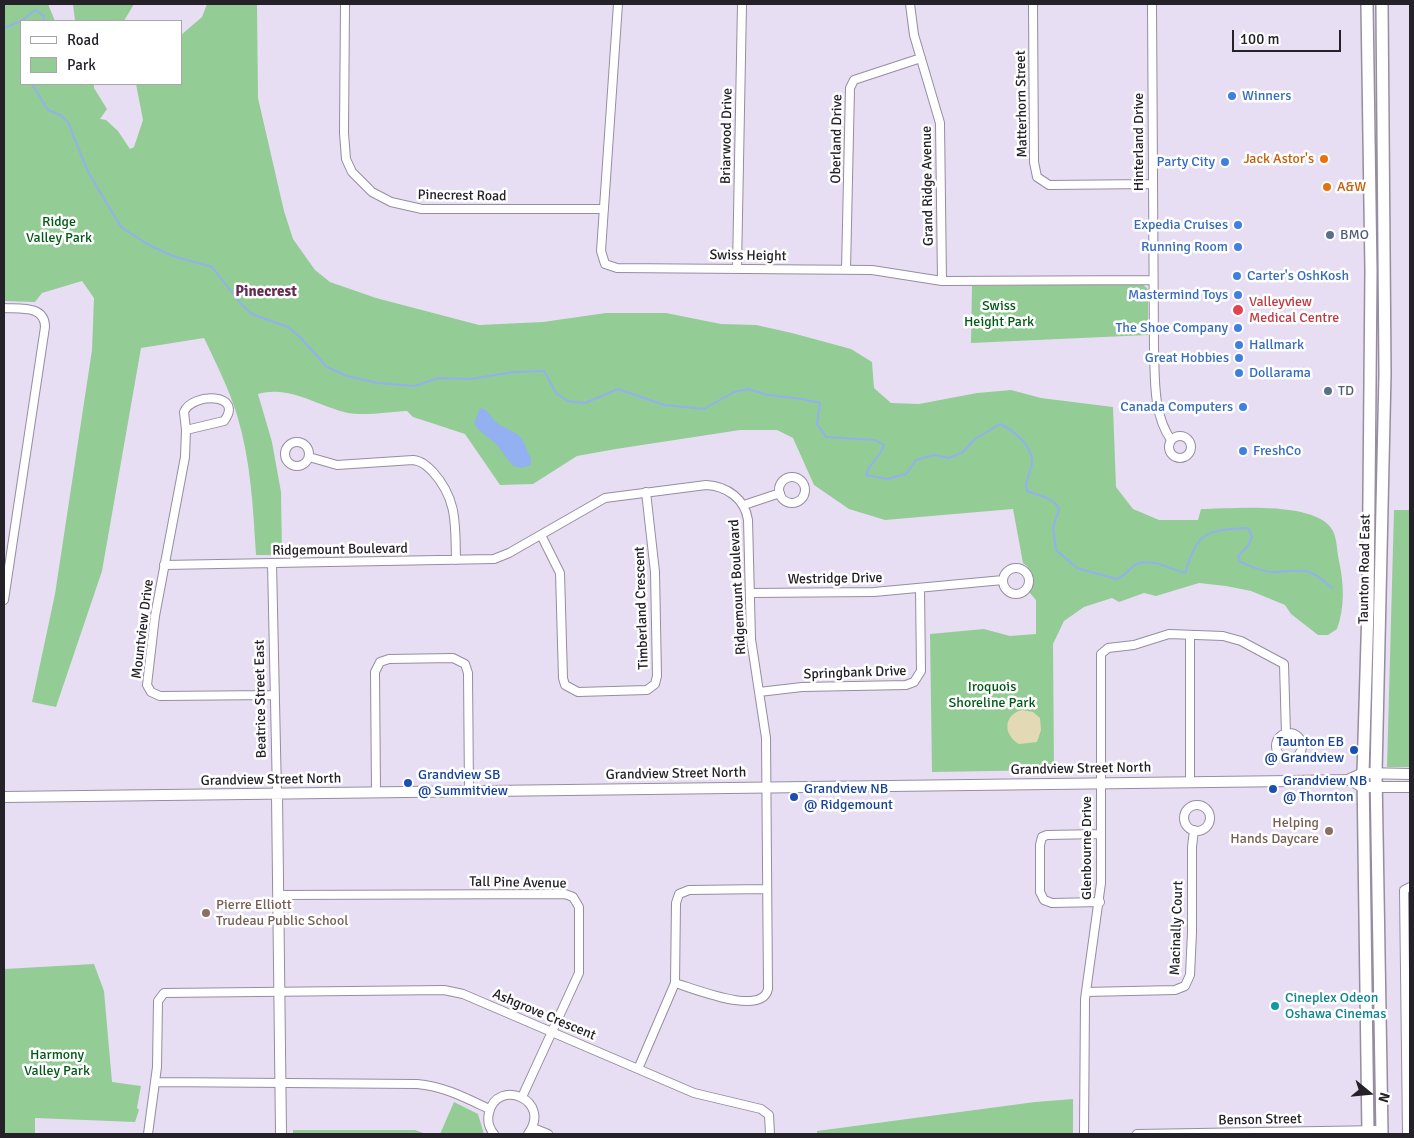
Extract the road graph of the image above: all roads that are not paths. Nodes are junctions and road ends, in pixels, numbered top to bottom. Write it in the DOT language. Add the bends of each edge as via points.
graph roads {
  1 [pos="345,4"];
  2 [pos="618,4"];
  3 [pos="742,4"];
  4 [pos="910,4"];
  5 [pos="1033,4"];
  6 [pos="1152,4"];
  7 [pos="1367,4"];
  8 [pos="1382,4"];
  9 [pos="921,58"];
  10 [pos="1152,184"];
  11 [pos="604,209"];
  12 [pos="737,268"];
  13 [pos="846,270"];
  14 [pos="1152,280"];
  15 [pos="942,281"];
  16 [pos="4,308"];
  17 [pos="186,430"];
  18 [pos="1171,440"];
  19 [pos="310,457"];
  20 [pos="646,492"];
  21 [pos="780,493"];
  22 [pos="744,505"];
  23 [pos="540,535"];
  24 [pos="456,560"];
  25 [pos="272,563"];
  26 [pos="164,564"];
  27 [pos="1003,580"];
  28 [pos="920,588"];
  29 [pos="750,593"];
  30 [pos="4,600"];
  31 [pos="1190,635"];
  32 [pos="759,692"];
  33 [pos="274,695"];
  34 [pos="1286,734"];
  35 [pos="1363,773"];
  36 [pos="1376,773"];
  37 [pos="1410,774"];
  38 [pos="1348,780"];
  39 [pos="1190,782"];
  40 [pos="1100,783"];
  41 [pos="1376,786"];
  42 [pos="766,787"];
  43 [pos="1363,787"];
  44 [pos="1410,787"];
  45 [pos="470,791"];
  46 [pos="376,792"];
  47 [pos="276,794"];
  48 [pos="4,797"];
  49 [pos="1194,830"];
  50 [pos="1101,834"];
  51 [pos="767,888"];
  52 [pos="1407,888"];
  53 [pos="278,895"];
  54 [pos="1100,902"];
  55 [pos="676,983"];
  56 [pos="279,991"];
  57 [pos="1086,992"];
  58 [pos="552,1032"];
  59 [pos="638,1069"];
  60 [pos="156,1082"];
  61 [pos="280,1083"];
  62 [pos="522,1097"];
  63 [pos="489,1109"];
  64 [pos="1409,1115"];
  65 [pos="530,1131"];
  66 [pos="1368,1132"];
  67 [pos="1382,1132"];
  68 [pos="148,1134"];
  69 [pos="281,1134"];
  70 [pos="494,1134"];
  71 [pos="548,1134"];
  72 [pos="770,1134"];
  73 [pos="1084,1134"];
  74 [pos="1137,1134"];
  75 [pos="1407,1134"];
  1 -- 11 [label="street, Pinecrest Road" via="346,159 352,172 372,192 391,202 422,208"];
  2 -- 11 [label="street, Swiss Height"];
  3 -- 12 [label="street, Briarwood Drive"];
  4 -- 9 [label="street, Grand Ridge Avenue"];
  5 -- 10 [label="street, Matterhorn Street" via="1034,162 1037,177 1049,185"];
  6 -- 10 [label="street, Hinterland Drive"];
  7 -- 35 [label="main road, Taunton Road East" via="1371,272"];
  8 -- 36 [label="main road, Taunton Road East" via="1385,374"];
  9 -- 13 [label="street, Oberland Drive" via="854,80 850,88"];
  9 -- 15 [label="street, Grand Ridge Avenue" via="940,123"];
  10 -- 14 [label="street, Hinterland Drive"];
  11 -- 12 [label="street, Swiss Height" via="601,251 605,264 617,268"];
  12 -- 13 [label="street, Swiss Height"];
  13 -- 15 [label="street, Swiss Height" via="872,270"];
  14 -- 15 [label="street, Swiss Height"];
  14 -- 18 [label="street, Hinterland Drive" via="1156,398"];
  16 -- 30 [label="street" via="36,310 45,319"];
  17 -- 17 [label="street" via="224,421 228,413 227,404 216,398 191,403 184,412"];
  17 -- 26 [label="street" via="185,457"];
  19 -- 24 [label="street" via="337,465 414,460 424,463 440,480 452,503"];
  20 -- 22 [label="street, Ridgemount Boulevard" via="712,485 729,491"];
  20 -- 23 [label="street, Ridgemount Boulevard" via="602,499"];
  20 -- 23 [label="street, Timberland Crescent" via="656,572 657,676 655,684 647,690 578,692 565,686 560,573"];
  21 -- 22 [label="street"];
  22 -- 29 [label="street, Ridgemount Boulevard" via="749,524"];
  23 -- 24 [label="street, Ridgemount Boulevard" via="501,557"];
  24 -- 25 [label="street, Ridgemount Boulevard"];
  25 -- 26 [label="street, Ridgemount Boulevard"];
  25 -- 33 [label="street, Beatrice Street East"];
  26 -- 33 [label="street, Mountview Drive" via="148,673 151,692 163,696"];
  27 -- 28 [label="street, Westridge Drive"];
  28 -- 29 [label="street, Westridge Drive"];
  28 -- 32 [label="street, Springbank Drive" via="921,670 914,682"];
  29 -- 32 [label="street, Ridgemount Boulevard" via="751,639"];
  31 -- 34 [label="street" via="1233,638 1282,662 1286,670"];
  31 -- 39 [label="street"];
  31 -- 40 [label="street, Glenbourne Drive" via="1169,634 1102,652"];
  32 -- 42 [label="street, Ridgemount Boulevard" via="766,733"];
  33 -- 47 [label="street, Beatrice Street East"];
  35 -- 36 [label="street, Grandview Street North"];
  35 -- 38 [label="street, Grandview Street North"];
  35 -- 43 [label="main road, Taunton Road East"];
  36 -- 37 [label="street, Grandview Street North"];
  36 -- 41 [label="main road, Taunton Road East"];
  38 -- 39 [label="street, Grandview Street North"];
  38 -- 43 [label="street, Grandview Street North"];
  39 -- 40 [label="street, Grandview Street North"];
  40 -- 42 [label="street, Grandview Street North"];
  40 -- 50 [label="street, Glenbourne Drive"];
  41 -- 43 [label="street, Grandview Street North"];
  41 -- 44 [label="street, Grandview Street North"];
  41 -- 67 [label="main road, Taunton Road East"];
  42 -- 45 [label="street, Grandview Street North"];
  42 -- 51 [label="street, Ridgemount Boulevard"];
  43 -- 66 [label="main road, Taunton Road East"];
  45 -- 46 [label="street, Grandview Street North"];
  45 -- 46 [label="street" via="468,673 465,664 456,659 397,659 382,661 375,669"];
  46 -- 47 [label="street, Grandview Street North"];
  47 -- 48 [label="street, Grandview Street North"];
  47 -- 53 [label="street, Beatrice Street East"];
  49 -- 57 [label="street, Macinally Court" via="1188,983 1175,990"];
  50 -- 54 [label="street, Glenbourne Drive"];
  50 -- 54 [label="street" via="1047,835 1042,837 1040,845 1040,892 1044,900 1052,903"];
  51 -- 55 [label="street" via="689,890 679,894 676,903"];
  51 -- 55 [label="street, Ridgemount Boulevard" via="768,985 764,997 754,1001 736,1001"];
  52 -- 64 [label="street"];
  53 -- 56 [label="street, Beatrice Street East"];
  53 -- 58 [label="street, Tall Pine Avenue" via="571,896 579,907 580,968"];
  54 -- 57 [label="street, Glenbourne Drive"];
  55 -- 59 [label="street"];
  56 -- 58 [label="street, Ashgrove Crescent" via="452,990"];
  56 -- 60 [label="street, Ashgrove Crescent" via="171,992 160,996 157,1006"];
  56 -- 61 [label="street, Beatrice Street East"];
  57 -- 73 [label="street, Glenbourne Drive"];
  58 -- 59 [label="street, Ashgrove Crescent"];
  58 -- 62 [label="street, Tall Pine Avenue"];
  59 -- 72 [label="street, Ashgrove Crescent" via="700,1095 761,1109 770,1118"];
  60 -- 61 [label="street"];
  60 -- 68 [label="street"];
  61 -- 63 [label="street" via="433,1085"];
  61 -- 69 [label="street, Beatrice Street East"];
  62 -- 63 [label="street" via="503,1096"];
  62 -- 65 [label="street" via="528,1101 534,1114"];
  63 -- 70 [label="street" via="488,1123"];
  64 -- 75 [label="street"];
  65 -- 71 [label="street"];
  66 -- 67 [label="street, Benson Street"];
  66 -- 74 [label="street, Benson Street"];
}
